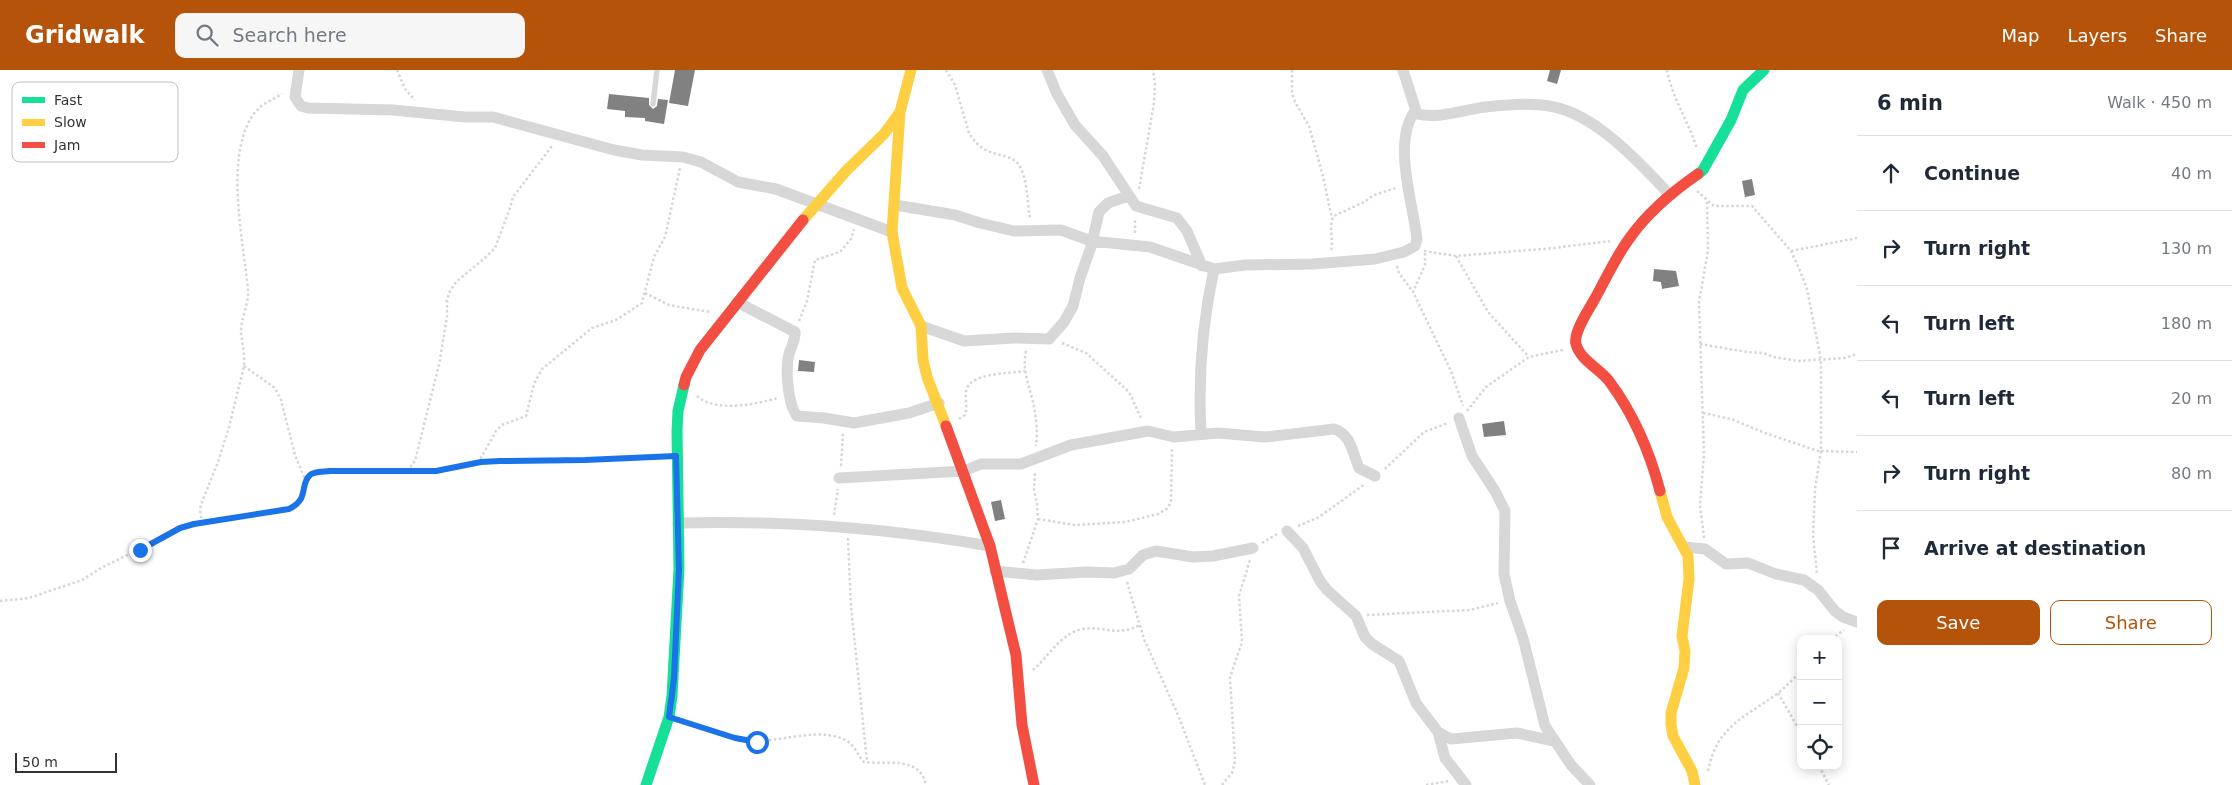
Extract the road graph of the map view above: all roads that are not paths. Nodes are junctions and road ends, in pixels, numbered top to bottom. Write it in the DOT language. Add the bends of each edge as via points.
graph roads {
  1 [pos="299,70"];
  2 [pos="657,70"];
  3 [pos="911,70"];
  4 [pos="1047,70"];
  5 [pos="1402,70"];
  6 [pos="1764,70"];
  7 [pos="653,104"];
  8 [pos="900,112"];
  9 [pos="1415,112"];
  10 [pos="1669,194"];
  11 [pos="1128,196"];
  12 [pos="816,204"];
  13 [pos="895,205"];
  14 [pos="892,232"];
  15 [pos="1092,240"];
  16 [pos="1202,266"];
  17 [pos="1214,269"];
  18 [pos="738,302"];
  19 [pos="921,326"];
  20 [pos="939,404"];
  21 [pos="1462,416"];
  22 [pos="1201,433"];
  23 [pos="964,471"];
  24 [pos="1375,476"];
  25 [pos="839,478"];
  26 [pos="678,523"];
  27 [pos="1287,531"];
  28 [pos="990,546"];
  29 [pos="1684,547"];
  30 [pos="1253,548"];
  31 [pos="995,571"];
  32 [pos="1857,622"];
  33 [pos="1438,732"];
  34 [pos="1554,741"];
  35 [pos="646,785"];
  36 [pos="1034,785"];
  37 [pos="1466,785"];
  38 [pos="1590,785"];
  39 [pos="1695,785"];
  1 -- 12 [label="street" via="295,98 308,108 493,118 559,137 642,155 683,157 738,182 776,189"];
  2 -- 7 [label="lane"];
  3 -- 8 [label="street"];
  4 -- 11 [label="street" via="1066,111 1102,156"];
  5 -- 9 [label="street"];
  6 -- 10 [label="street" via="1743,90 1725,132 1703,170"];
  8 -- 12 [label="street" via="884,134"];
  8 -- 13 [label="street"];
  9 -- 10 [label="street" via="1429,115 1484,108 1554,106 1569,111 1616,141"];
  9 -- 17 [label="street" via="1405,138 1408,185 1420,249 1393,256 1328,263"];
  10 -- 29 [label="street" via="1629,238 1590,306 1576,335 1576,344 1585,358 1608,380 1631,417 1654,468 1667,517"];
  11 -- 15 [label="street" via="1101,208"];
  11 -- 16 [label="street" via="1136,206 1177,218 1187,231"];
  12 -- 14 [label="street"];
  12 -- 18 [label="street"];
  13 -- 14 [label="street"];
  13 -- 15 [label="street" via="955,215 1014,231 1061,230"];
  14 -- 19 [label="street" via="902,288"];
  15 -- 16 [label="street" via="1165,251"];
  15 -- 19 [label="street" via="1073,306 1064,322 1045,339 964,341"];
  16 -- 17 [label="street"];
  17 -- 22 [label="street" via="1206,303 1201,356"];
  18 -- 20 [label="street" via="796,332 788,362 790,400 797,416 854,423"];
  18 -- 26 [label="street" via="700,350 681,396 676,456"];
  19 -- 20 [label="street" via="923,360"];
  20 -- 23 [label="street"];
  21 -- 34 [label="street" via="1472,456 1505,510 1504,574 1526,647 1541,714"];
  22 -- 23 [label="street" via="1174,437 1148,431 1071,446 1034,461 1014,465 981,464"];
  22 -- 24 [label="street" via="1265,437 1334,429 1346,436 1359,468"];
  23 -- 25 [label="street"];
  23 -- 28 [label="street"];
  26 -- 28 [label="street" via="745,521 848,527"];
  26 -- 35 [label="street" via="674,678 669,717"];
  27 -- 33 [label="street" via="1304,548 1327,590 1356,616 1372,644 1399,661 1416,703"];
  28 -- 31 [label="street"];
  29 -- 32 [label="street" via="1705,549 1722,563 1754,565 1804,580 1818,590 1843,618"];
  29 -- 39 [label="street" via="1690,565 1683,625 1684,668 1671,713 1671,725"];
  30 -- 31 [label="street" via="1193,557 1156,551 1143,555 1124,571 1021,574"];
  31 -- 36 [label="street" via="1013,641 1022,725"];
  33 -- 34 [label="street" via="1451,739 1517,733"];
  33 -- 37 [label="street" via="1445,758"];
  34 -- 38 [label="street"];
}
